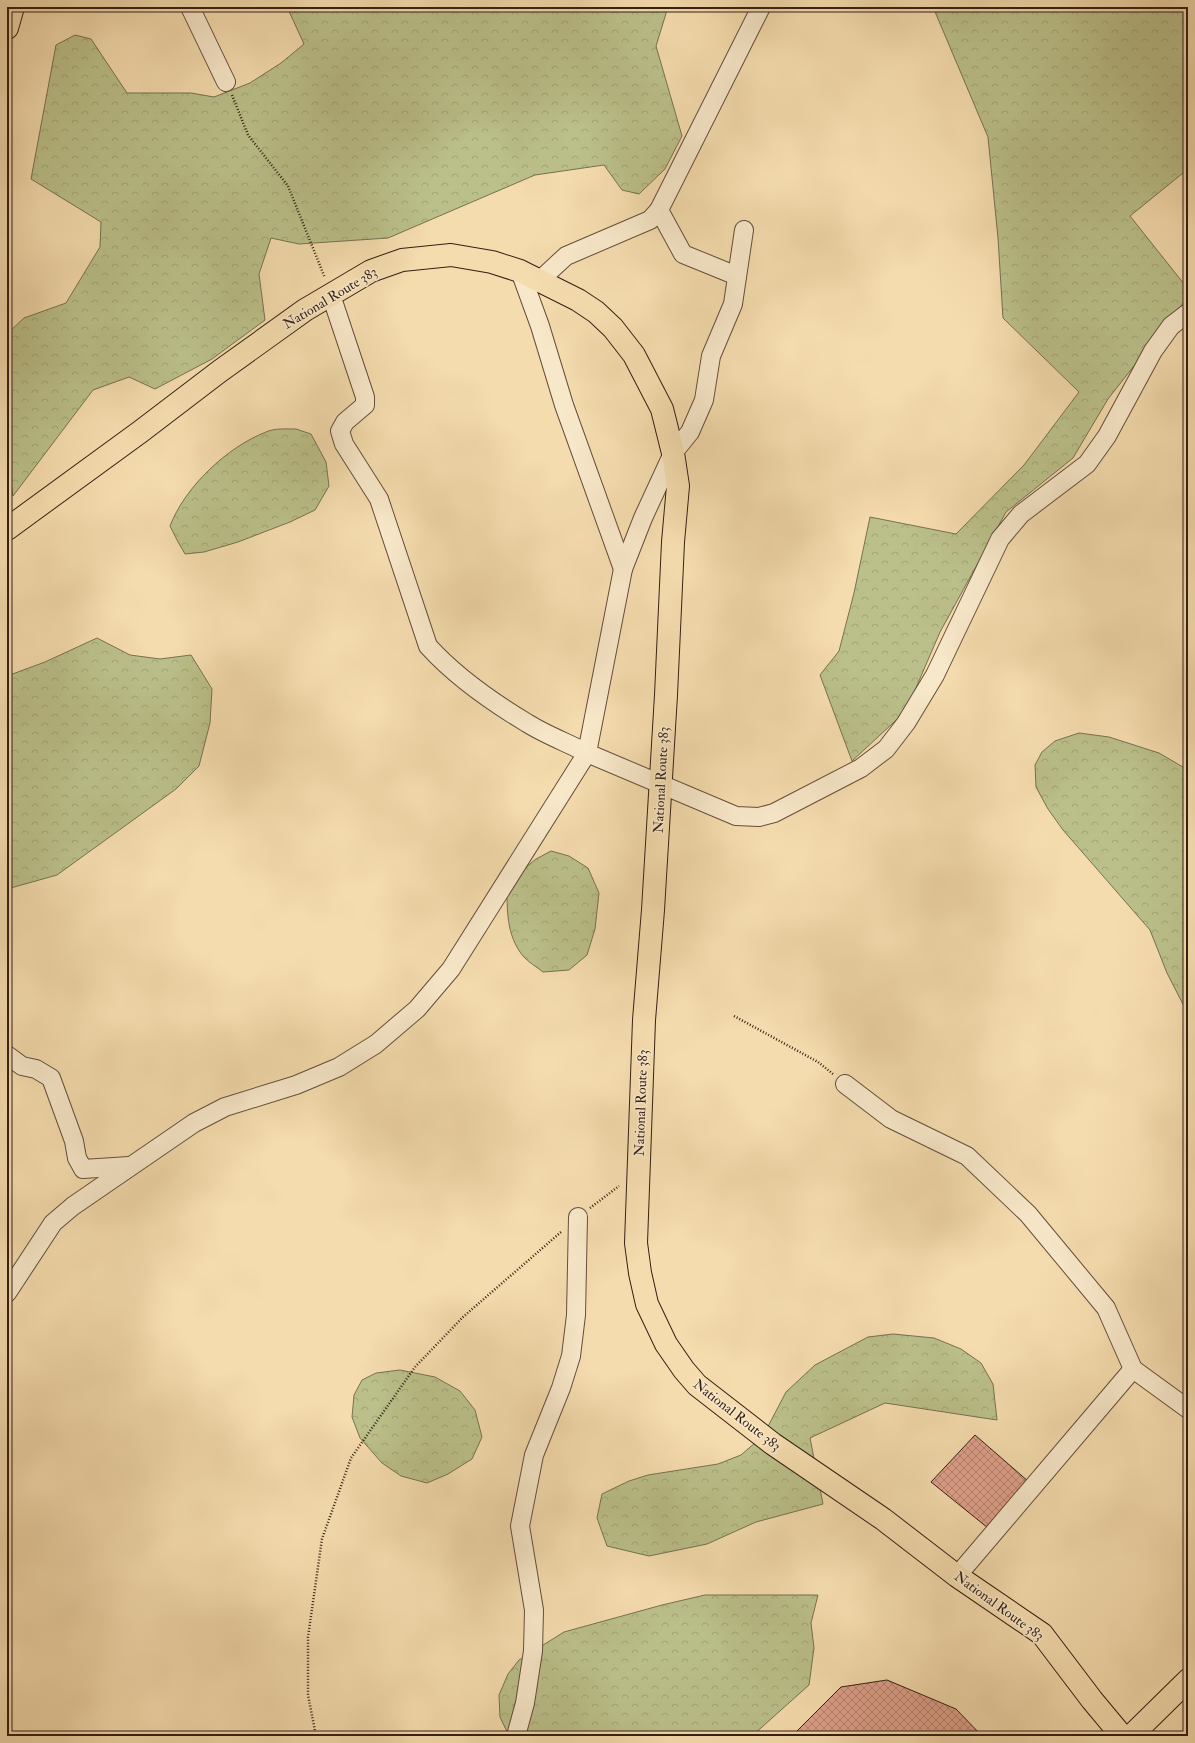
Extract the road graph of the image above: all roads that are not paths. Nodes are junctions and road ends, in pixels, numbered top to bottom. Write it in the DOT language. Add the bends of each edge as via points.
graph roads {
  1 [pos="13,7"];
  2 [pos="190,7"];
  3 [pos="761,7"];
  4 [pos="7,28"];
  5 [pos="226,82"];
  6 [pos="659,210"];
  7 [pos="744,230"];
  8 [pos="520,271"];
  9 [pos="737,276"];
  10 [pos="539,281"];
  11 [pos="332,295"];
  12 [pos="1188,313"];
  13 [pos="672,453"];
  14 [pos="7,529"];
  15 [pos="623,569"];
  16 [pos="588,753"];
  17 [pos="662,783"];
  18 [pos="7,1055"];
  19 [pos="845,1084"];
  20 [pos="131,1166"];
  21 [pos="578,1217"];
  22 [pos="7,1293"];
  23 [pos="1134,1369"];
  24 [pos="1188,1409"];
  25 [pos="957,1576"];
  26 [pos="1188,1680"];
  27 [pos="516,1736"];
  28 [pos="1122,1736"];
  29 [pos="1131,1736"];
  1 -- 4 [label="highway"];
  2 -- 5 [label="street"];
  3 -- 6 [label="street"];
  6 -- 9 [label="street" via="683,254"];
  6 -- 10 [label="street" via="650,220 566,256"];
  7 -- 9 [label="street"];
  8 -- 10 [label="highway, National Route 383"];
  8 -- 11 [label="highway, National Route 383" via="492,262 451,255 402,260 371,271"];
  8 -- 15 [label="street" via="564,405"];
  9 -- 13 [label="street" via="733,304 711,356 704,400 690,432"];
  10 -- 13 [label="highway, National Route 383" via="596,312 613,328 634,355 662,409"];
  11 -- 14 [label="highway, National Route 383" via="306,310 220,371"];
  11 -- 16 [label="street" via="365,397 365,405 345,422 340,431 344,444 379,499 428,646 441,661 528,724"];
  12 -- 17 [label="street" via="1171,326 1154,351 1107,436 1087,464 1021,514 1000,539 935,675 906,723 886,749 861,768 759,817 736,816"];
  13 -- 15 [label="street"];
  13 -- 17 [label="highway, National Route 383" via="678,486"];
  15 -- 16 [label="street"];
  16 -- 17 [label="street"];
  16 -- 20 [label="street" via="451,969 417,1009 376,1044 339,1067 226,1107 194,1123"];
  17 -- 25 [label="highway, National Route 383" via="644,1020 636,1242 647,1304 666,1344 696,1385 772,1444 883,1519"];
  18 -- 20 [label="street" via="22,1066 36,1069 50,1078 74,1141 77,1158 84,1169"];
  19 -- 23 [label="street" via="891,1119 967,1156 1028,1214 1106,1308"];
  20 -- 22 [label="street" via="53,1223"];
  21 -- 27 [label="street" via="576,1315 571,1356 534,1455 520,1526 534,1610 532,1658 526,1703"];
  23 -- 24 [label="street"];
  23 -- 25 [label="street"];
  25 -- 28 [label="highway, National Route 383" via="1042,1634"];
  26 -- 29 [label="highway"];
}
